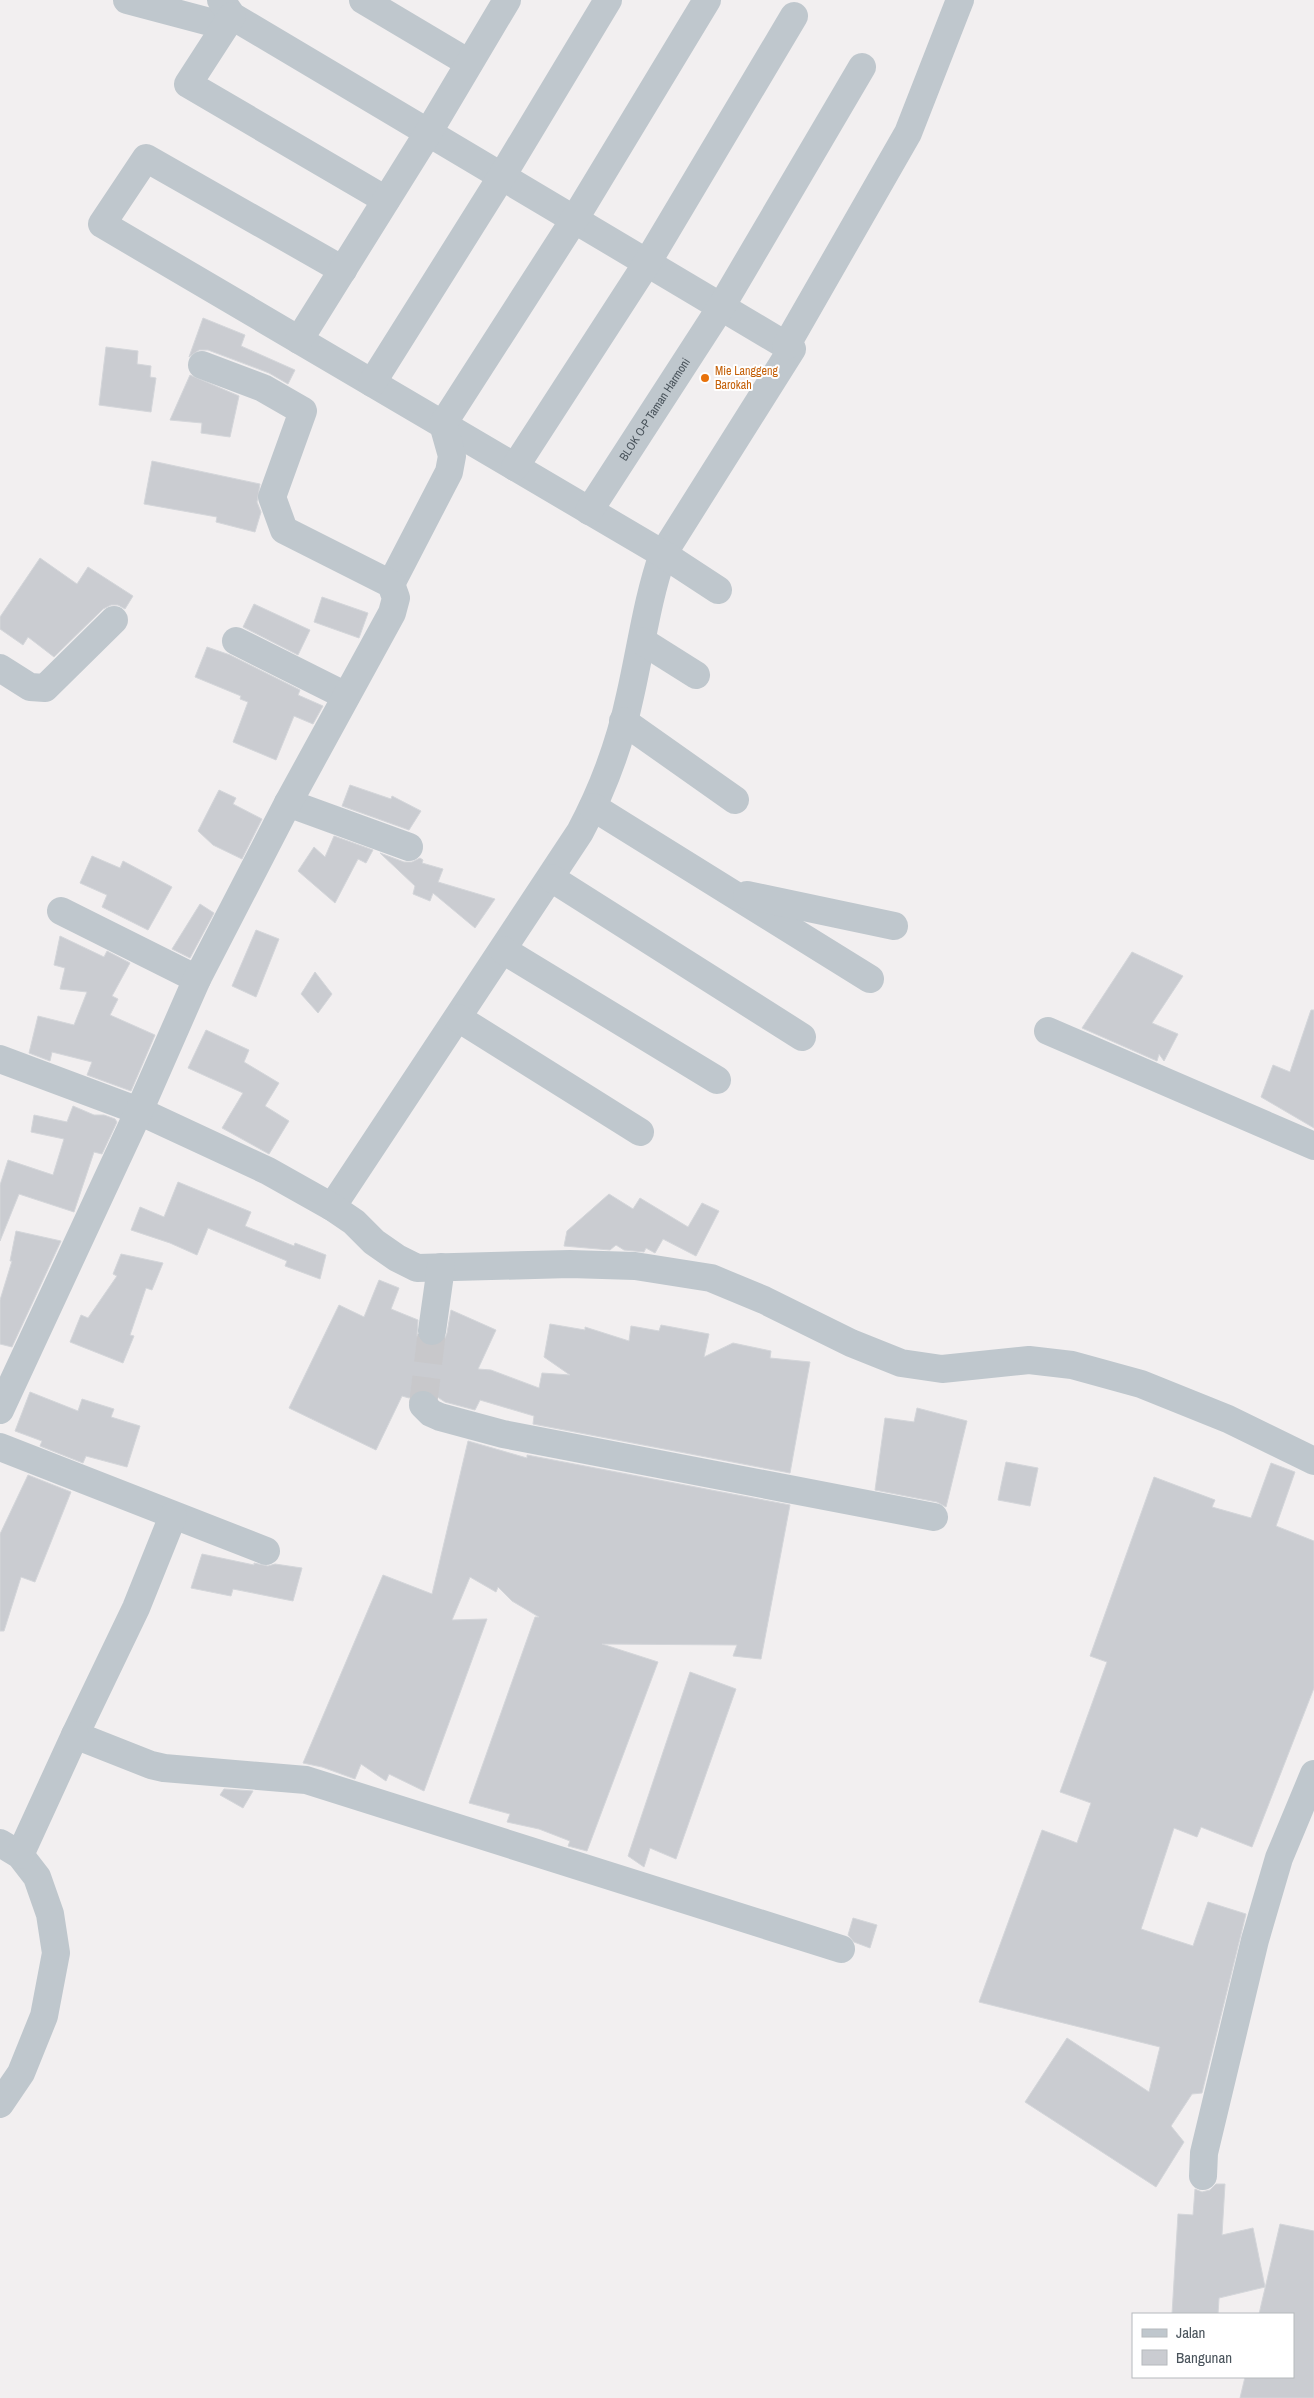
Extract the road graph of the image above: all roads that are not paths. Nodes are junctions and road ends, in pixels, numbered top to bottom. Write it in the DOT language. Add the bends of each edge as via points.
graph roads {
  1 [pos="127,0"];
  2 [pos="363,0"];
  3 [pos="506,0"];
  4 [pos="608,0"];
  5 [pos="707,0"];
  6 [pos="957,4"];
  7 [pos="226,14"];
  8 [pos="794,16"];
  9 [pos="469,63"];
  10 [pos="862,67"];
  11 [pos="428,133"];
  12 [pos="502,176"];
  13 [pos="386,200"];
  14 [pos="574,220"];
  15 [pos="647,263"];
  16 [pos="343,270"];
  17 [pos="721,307"];
  18 [pos="299,340"];
  19 [pos="786,346"];
  20 [pos="202,365"];
  21 [pos="372,383"];
  22 [pos="443,424"];
  23 [pos="515,467"];
  24 [pos="589,511"];
  25 [pos="662,554"];
  26 [pos="391,584"];
  27 [pos="718,590"];
  28 [pos="114,620"];
  29 [pos="236,640"];
  30 [pos="642,641"];
  31 [pos="0,668"];
  32 [pos="696,675"];
  33 [pos="346,696"];
  34 [pos="624,721"];
  35 [pos="735,800"];
  36 [pos="288,803"];
  37 [pos="594,806"];
  38 [pos="409,847"];
  39 [pos="551,878"];
  40 [pos="728,891"];
  41 [pos="62,911"];
  42 [pos="894,926"];
  43 [pos="503,950"];
  44 [pos="197,979"];
  45 [pos="870,979"];
  46 [pos="458,1018"];
  47 [pos="1048,1031"];
  48 [pos="802,1037"];
  49 [pos="0,1059"];
  50 [pos="717,1080"];
  51 [pos="139,1112"];
  52 [pos="640,1132"];
  53 [pos="1314,1146"];
  54 [pos="332,1207"];
  55 [pos="441,1268"];
  56 [pos="432,1331"];
  57 [pos="423,1404"];
  58 [pos="0,1410"];
  59 [pos="0,1447"];
  60 [pos="1314,1461"];
  61 [pos="173,1516"];
  62 [pos="934,1517"];
  63 [pos="266,1551"];
  64 [pos="75,1735"];
  65 [pos="1314,1774"];
  66 [pos="10,1849"];
  67 [pos="841,1949"];
  68 [pos="0,2104"];
  69 [pos="1203,2176"];
  1 -- 7 [label="street"];
  2 -- 9 [label="street"];
  3 -- 9 [label="street"];
  4 -- 12 [label="street"];
  5 -- 14 [label="street"];
  6 -- 19 [label="street" via="908,133"];
  7 -- 11 [label="street"];
  7 -- 13 [label="street" via="188,84"];
  8 -- 15 [label="street"];
  9 -- 11 [label="street"];
  10 -- 17 [label="street, BLOK O-P Taman Harmoni"];
  11 -- 12 [label="street"];
  11 -- 13 [label="street"];
  12 -- 14 [label="street"];
  12 -- 21 [label="street"];
  13 -- 16 [label="street"];
  14 -- 15 [label="street"];
  14 -- 22 [label="street"];
  15 -- 17 [label="street"];
  15 -- 23 [label="street"];
  16 -- 18 [label="street"];
  16 -- 18 [label="street" via="146,158 102,224"];
  17 -- 19 [label="street"];
  17 -- 24 [label="street, BLOK O-P Taman Harmoni"];
  18 -- 21 [label="street"];
  19 -- 25 [label="street" via="792,350"];
  20 -- 26 [label="street" via="263,388 303,411 272,497 279,521 284,530"];
  21 -- 22 [label="street"];
  22 -- 23 [label="street"];
  22 -- 26 [label="street" via="452,456 449,472"];
  23 -- 24 [label="street"];
  24 -- 25 [label="street"];
  25 -- 27 [label="street"];
  25 -- 30 [label="street" via="652,586"];
  26 -- 33 [label="street" via="396,598 392,613"];
  28 -- 31 [label="street" via="45,688 30,687"];
  29 -- 33 [label="street"];
  30 -- 32 [label="street"];
  30 -- 34 [label="street"];
  33 -- 36 [label="street"];
  34 -- 35 [label="street"];
  34 -- 37 [label="street"];
  36 -- 38 [label="street"];
  36 -- 44 [label="street"];
  37 -- 39 [label="street"];
  37 -- 40 [label="street"];
  39 -- 43 [label="street"];
  39 -- 48 [label="street"];
  40 -- 42 [label="street"];
  40 -- 45 [label="street"];
  41 -- 44 [label="street"];
  43 -- 46 [label="street"];
  43 -- 50 [label="street"];
  44 -- 51 [label="street"];
  46 -- 52 [label="street"];
  46 -- 54 [label="street"];
  47 -- 53 [label="street"];
  49 -- 51 [label="street"];
  51 -- 54 [label="street" via="268,1171"];
  51 -- 58 [label="street"];
  54 -- 55 [label="street" via="397,1258 417,1268"];
  55 -- 56 [label="street"];
  55 -- 60 [label="street" via="570,1264 626,1266 711,1278 901,1363 942,1369 1029,1360 1072,1365 1141,1384 1228,1418"];
  57 -- 62 [label="street" via="440,1417 503,1434"];
  59 -- 61 [label="street"];
  61 -- 63 [label="street"];
  61 -- 64 [label="street" via="136,1608"];
  64 -- 66 [label="street"];
  64 -- 67 [label="street" via="164,1768 306,1780"];
  65 -- 69 [label="street" via="1279,1858 1255,1940 1204,2153"];
  66 -- 68 [label="street" via="37,1877 50,1914 56,1953 44,2016 21,2073"];
}
